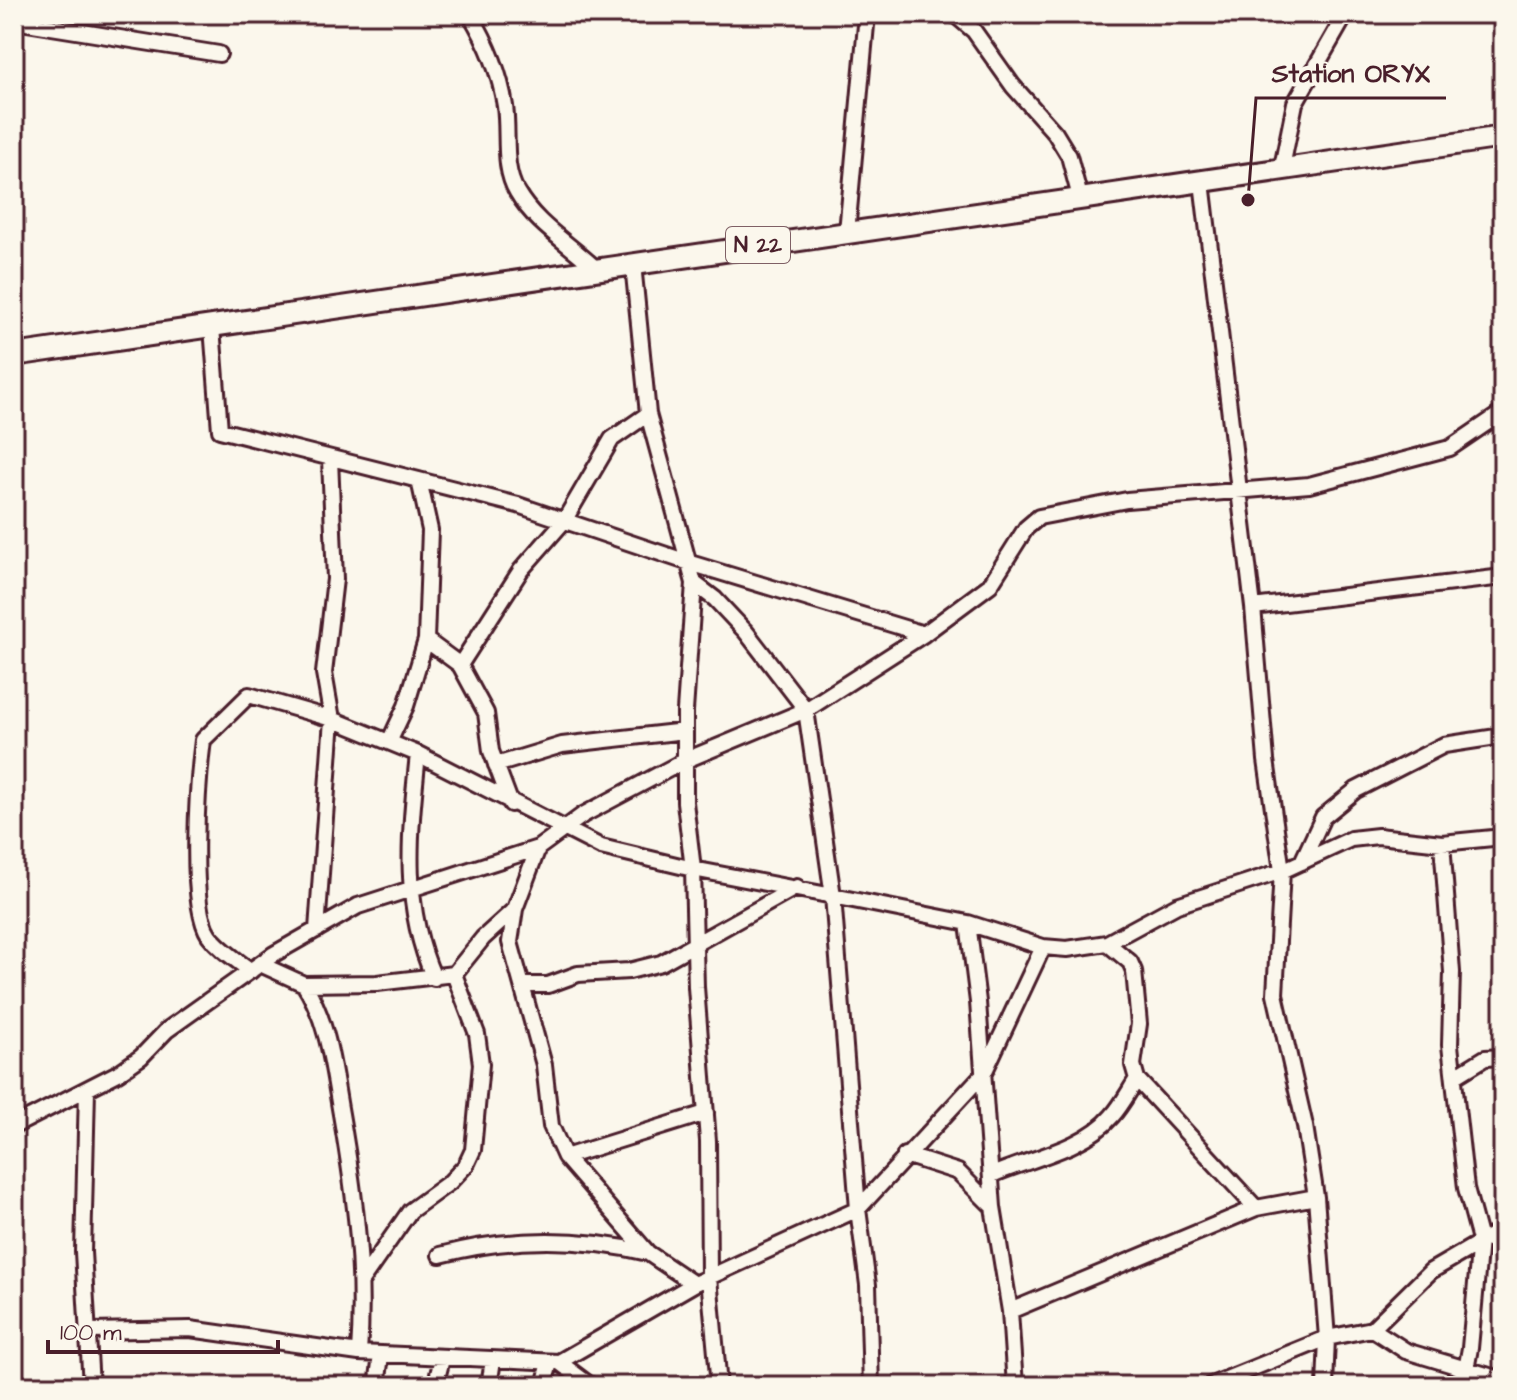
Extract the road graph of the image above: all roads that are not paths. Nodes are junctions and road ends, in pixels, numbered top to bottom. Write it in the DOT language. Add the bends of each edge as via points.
graph roads {
  1 [pos="470,14"];
  2 [pos="867,14"];
  3 [pos="954,14"];
  4 [pos="1346,14"];
  5 [pos="14,21"];
  6 [pos="219,54"];
  7 [pos="1503,137"];
  8 [pos="1281,172"];
  9 [pos="1202,182"];
  10 [pos="1081,201"];
  11 [pos="847,232"];
  12 [pos="633,264"];
  13 [pos="596,269"];
  14 [pos="212,327"];
  15 [pos="14,355"];
  16 [pos="1503,412"];
  17 [pos="648,414"];
  18 [pos="330,459"];
  19 [pos="419,480"];
  20 [pos="1239,493"];
  21 [pos="564,521"];
  22 [pos="690,563"];
  23 [pos="1503,577"];
  24 [pos="694,583"];
  25 [pos="1253,607"];
  26 [pos="924,634"];
  27 [pos="426,640"];
  28 [pos="460,665"];
  29 [pos="806,710"];
  30 [pos="332,719"];
  31 [pos="685,731"];
  32 [pos="1503,736"];
  33 [pos="389,742"];
  34 [pos="418,754"];
  35 [pos="686,760"];
  36 [pos="496,765"];
  37 [pos="511,804"];
  38 [pos="564,827"];
  39 [pos="1503,837"];
  40 [pos="1442,843"];
  41 [pos="538,848"];
  42 [pos="1302,862"];
  43 [pos="693,869"];
  44 [pos="1282,871"];
  45 [pos="413,886"];
  46 [pos="797,887"];
  47 [pos="833,896"];
  48 [pos="515,909"];
  49 [pos="968,923"];
  50 [pos="317,930"];
  51 [pos="696,943"];
  52 [pos="1107,943"];
  53 [pos="1043,947"];
  54 [pos="256,968"];
  55 [pos="454,974"];
  56 [pos="434,978"];
  57 [pos="304,984"];
  58 [pos="523,985"];
  59 [pos="1503,1057"];
  60 [pos="984,1073"];
  61 [pos="1454,1077"];
  62 [pos="1137,1079"];
  63 [pos="87,1090"];
  64 [pos="706,1113"];
  65 [pos="14,1126"];
  66 [pos="905,1155"];
  67 [pos="565,1157"];
  68 [pos="992,1175"];
  69 [pos="1316,1197"];
  70 [pos="993,1207"];
  71 [pos="1256,1208"];
  72 [pos="858,1209"];
  73 [pos="1503,1229"];
  74 [pos="1480,1240"];
  75 [pos="648,1253"];
  76 [pos="440,1255"];
  77 [pos="709,1278"];
  78 [pos="362,1280"];
  79 [pos="694,1284"];
  80 [pos="1010,1311"];
  81 [pos="1372,1329"];
  82 [pos="90,1331"];
  83 [pos="1327,1338"];
  84 [pos="359,1353"];
  85 [pos="381,1355"];
  86 [pos="442,1359"];
  87 [pos="493,1360"];
  88 [pos="554,1362"];
  89 [pos="1466,1370"];
  90 [pos="1503,1380"];
  91 [pos="91,1386"];
  92 [pos="377,1386"];
  93 [pos="435,1386"];
  94 [pos="489,1386"];
  95 [pos="544,1386"];
  96 [pos="591,1386"];
  97 [pos="719,1386"];
  98 [pos="871,1386"];
  99 [pos="1015,1386"];
  100 [pos="1209,1386"];
  101 [pos="1325,1386"];
  102 [pos="1456,1386"];
  1 -- 13 [label="street" via="495,64 515,190 546,229 570,243"];
  2 -- 11 [label="street"];
  3 -- 10 [label="street" via="974,31 1055,133 1069,156"];
  4 -- 8 [label="street" via="1295,103"];
  5 -- 6 [label="street"];
  7 -- 8 [label="main road, N 22"];
  8 -- 9 [label="main road, N 22"];
  9 -- 10 [label="main road, N 22"];
  9 -- 20 [label="street"];
  10 -- 11 [label="main road, N 22"];
  11 -- 12 [label="main road, N 22"];
  12 -- 13 [label="main road, N 22"];
  12 -- 17 [label="street"];
  13 -- 14 [label="main road, N 22"];
  14 -- 15 [label="main road, N 22"];
  14 -- 18 [label="street" via="220,430"];
  16 -- 20 [label="street" via="1450,448 1426,456 1309,485"];
  17 -- 21 [label="street" via="612,439"];
  17 -- 22 [label="street"];
  18 -- 19 [label="street"];
  18 -- 30 [label="street" via="335,579 324,673"];
  19 -- 21 [label="street"];
  19 -- 27 [label="street" via="430,530"];
  20 -- 25 [label="street"];
  20 -- 26 [label="street" via="1127,500 1039,517 1026,528 990,585"];
  21 -- 22 [label="street"];
  21 -- 28 [label="street" via="521,570"];
  22 -- 24 [label="street"];
  22 -- 26 [label="street"];
  23 -- 25 [label="street"];
  24 -- 29 [label="street" via="746,632"];
  24 -- 31 [label="street"];
  25 -- 44 [label="street"];
  26 -- 29 [label="street"];
  27 -- 28 [label="street"];
  27 -- 33 [label="street"];
  28 -- 36 [label="street" via="486,713"];
  29 -- 35 [label="street"];
  29 -- 47 [label="street"];
  30 -- 33 [label="street"];
  30 -- 50 [label="street"];
  30 -- 54 [label="street" via="249,695 203,740 196,822 202,917 208,934 223,950"];
  31 -- 35 [label="street"];
  31 -- 36 [label="street" via="562,745"];
  32 -- 42 [label="street" via="1444,745 1356,790 1323,817"];
  33 -- 34 [label="street"];
  34 -- 37 [label="street"];
  34 -- 45 [label="street" via="410,845"];
  35 -- 38 [label="street"];
  35 -- 43 [label="street"];
  36 -- 37 [label="street"];
  37 -- 38 [label="street"];
  38 -- 41 [label="street"];
  38 -- 43 [label="street" via="601,847"];
  39 -- 40 [label="street"];
  40 -- 42 [label="street" via="1378,836 1351,839"];
  40 -- 61 [label="street"];
  41 -- 45 [label="street"];
  41 -- 48 [label="street"];
  42 -- 44 [label="street"];
  43 -- 46 [label="street"];
  43 -- 51 [label="street"];
  44 -- 52 [label="street" via="1203,894"];
  44 -- 69 [label="street" via="1275,994"];
  45 -- 50 [label="street" via="358,906"];
  45 -- 56 [label="street" via="418,943"];
  46 -- 47 [label="street"];
  46 -- 51 [label="street"];
  47 -- 49 [label="street"];
  47 -- 72 [label="street"];
  48 -- 55 [label="street"];
  48 -- 58 [label="street" via="510,942"];
  49 -- 53 [label="street"];
  49 -- 60 [label="street"];
  50 -- 54 [label="street"];
  51 -- 58 [label="street" via="646,968"];
  51 -- 64 [label="street"];
  52 -- 53 [label="street"];
  52 -- 62 [label="street" via="1134,971"];
  53 -- 60 [label="street"];
  54 -- 57 [label="street"];
  54 -- 63 [label="street" via="167,1030 141,1057"];
  55 -- 56 [label="street"];
  55 -- 78 [label="street" via="477,1034 481,1064 473,1150 450,1182 410,1211"];
  56 -- 57 [label="street"];
  57 -- 78 [label="street" via="317,1005 330,1049 358,1219"];
  58 -- 67 [label="street" via="544,1065 551,1126"];
  59 -- 61 [label="street" via="1479,1060"];
  60 -- 66 [label="street"];
  60 -- 68 [label="street"];
  61 -- 74 [label="street" via="1466,1188"];
  62 -- 68 [label="street" via="1099,1128 1062,1149"];
  62 -- 71 [label="street"];
  63 -- 65 [label="street"];
  63 -- 82 [label="street" via="83,1252"];
  64 -- 67 [label="street"];
  64 -- 77 [label="street"];
  66 -- 70 [label="street" via="958,1172"];
  66 -- 72 [label="street"];
  67 -- 75 [label="street"];
  68 -- 70 [label="street"];
  69 -- 71 [label="street"];
  69 -- 83 [label="street"];
  70 -- 80 [label="street"];
  71 -- 80 [label="street"];
  72 -- 77 [label="street"];
  72 -- 98 [label="street" via="868,1285"];
  73 -- 74 [label="street"];
  74 -- 81 [label="street" via="1431,1271"];
  74 -- 89 [label="street"];
  75 -- 76 [label="street" via="603,1242 563,1241 500,1243"];
  75 -- 79 [label="street"];
  77 -- 79 [label="street"];
  77 -- 97 [label="street"];
  78 -- 84 [label="street"];
  79 -- 88 [label="street"];
  80 -- 99 [label="street"];
  81 -- 83 [label="street"];
  81 -- 89 [label="street" via="1406,1351"];
  82 -- 84 [label="street" via="190,1329"];
  82 -- 91 [label="street"];
  83 -- 100 [label="street"];
  83 -- 101 [label="street"];
  84 -- 85 [label="street"];
  85 -- 86 [label="street"];
  85 -- 92 [label="street"];
  86 -- 87 [label="street"];
  86 -- 93 [label="street"];
  87 -- 88 [label="street"];
  87 -- 94 [label="street"];
  88 -- 95 [label="street"];
  88 -- 96 [label="street"];
  89 -- 90 [label="street"];
  89 -- 102 [label="street"];
}
